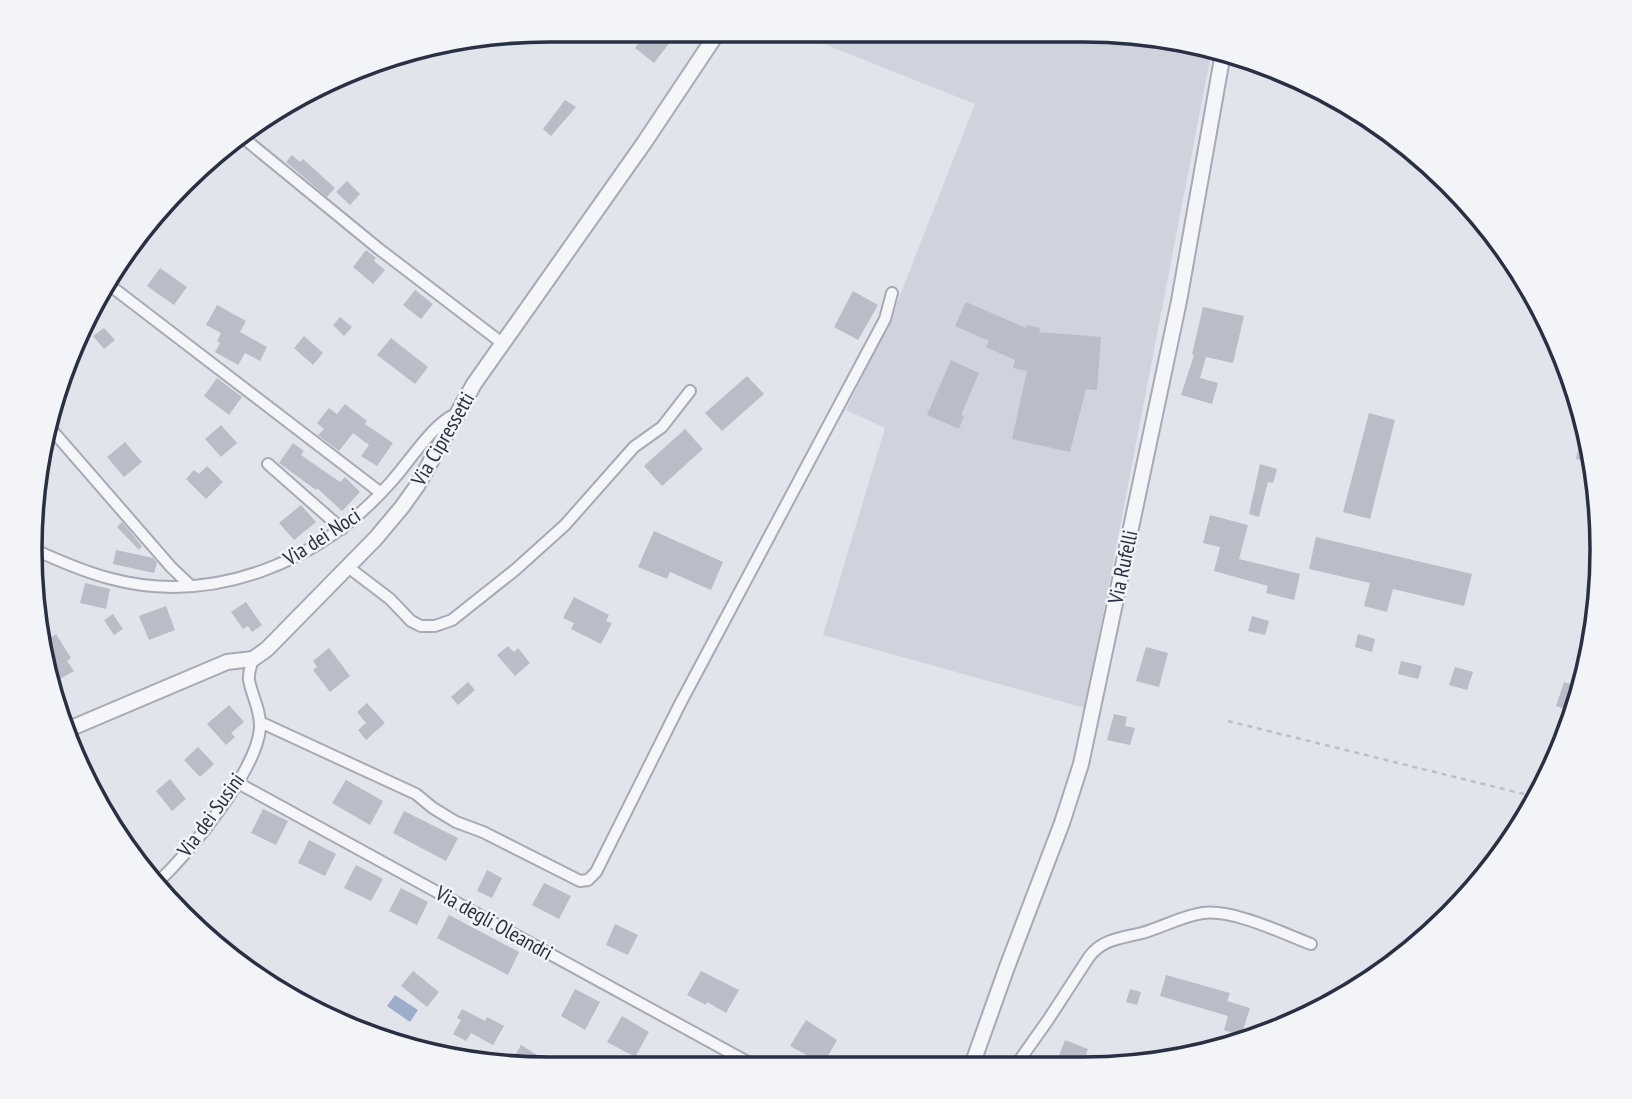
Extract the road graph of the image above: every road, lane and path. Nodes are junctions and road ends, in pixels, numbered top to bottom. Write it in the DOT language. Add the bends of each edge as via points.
graph roads {
  1 [pos="711,42"];
  2 [pos="1222,61"];
  3 [pos="248,142"];
  4 [pos="115,289"];
  5 [pos="892,293"];
  6 [pos="502,343"];
  7 [pos="690,391"];
  8 [pos="457,414"];
  9 [pos="55,434"];
  10 [pos="268,464"];
  11 [pos="381,493"];
  12 [pos="342,529"];
  13 [pos="42,553"];
  14 [pos="348,567"];
  15 [pos="191,586"];
  16 [pos="253,660"];
  17 [pos="1228,721"];
  18 [pos="260,722"];
  19 [pos="74,727"];
  20 [pos="238,783"];
  21 [pos="1527,795"];
  22 [pos="162,877"];
  23 [pos="1311,944"];
  24 [pos="738,1057"];
  25 [pos="975,1057"];
  26 [pos="1022,1057"];
  1 -- 6 [label="street, Via Cipressetti"];
  2 -- 25 [label="street, Via Rufelli" via="1180,301 1084,755"];
  3 -- 6 [label="street"];
  4 -- 11 [label="street"];
  5 -- 18 [label="street" via="885,319 596,872 587,880 580,881 456,822 416,794"];
  6 -- 8 [label="street, Via Cipressetti"];
  7 -- 14 [label="street" via="565,525 452,620 435,626 411,621"];
  8 -- 11 [label="street, Via dei Noci" via="442,421"];
  8 -- 14 [label="street, Via Cipressetti" via="402,507"];
  9 -- 15 [label="street"];
  10 -- 12 [label="street"];
  11 -- 12 [label="street, Via dei Noci"];
  12 -- 15 [label="street, Via dei Noci" via="268,570"];
  13 -- 15 [label="street, Via dei Noci" via="107,578 154,586"];
  14 -- 16 [label="street, Via Cipressetti"];
  16 -- 18 [label="street, Via dei Susini" via="249,681"];
  16 -- 19 [label="street" via="227,662"];
  17 -- 21 [label="path"];
  18 -- 20 [label="street, Via dei Susini" via="256,745"];
  20 -- 22 [label="street, Via dei Susini"];
  20 -- 24 [label="street, Via degli Oleandri"];
  23 -- 26 [label="street" via="1219,912 1194,915 1104,943 1092,953"];
}
